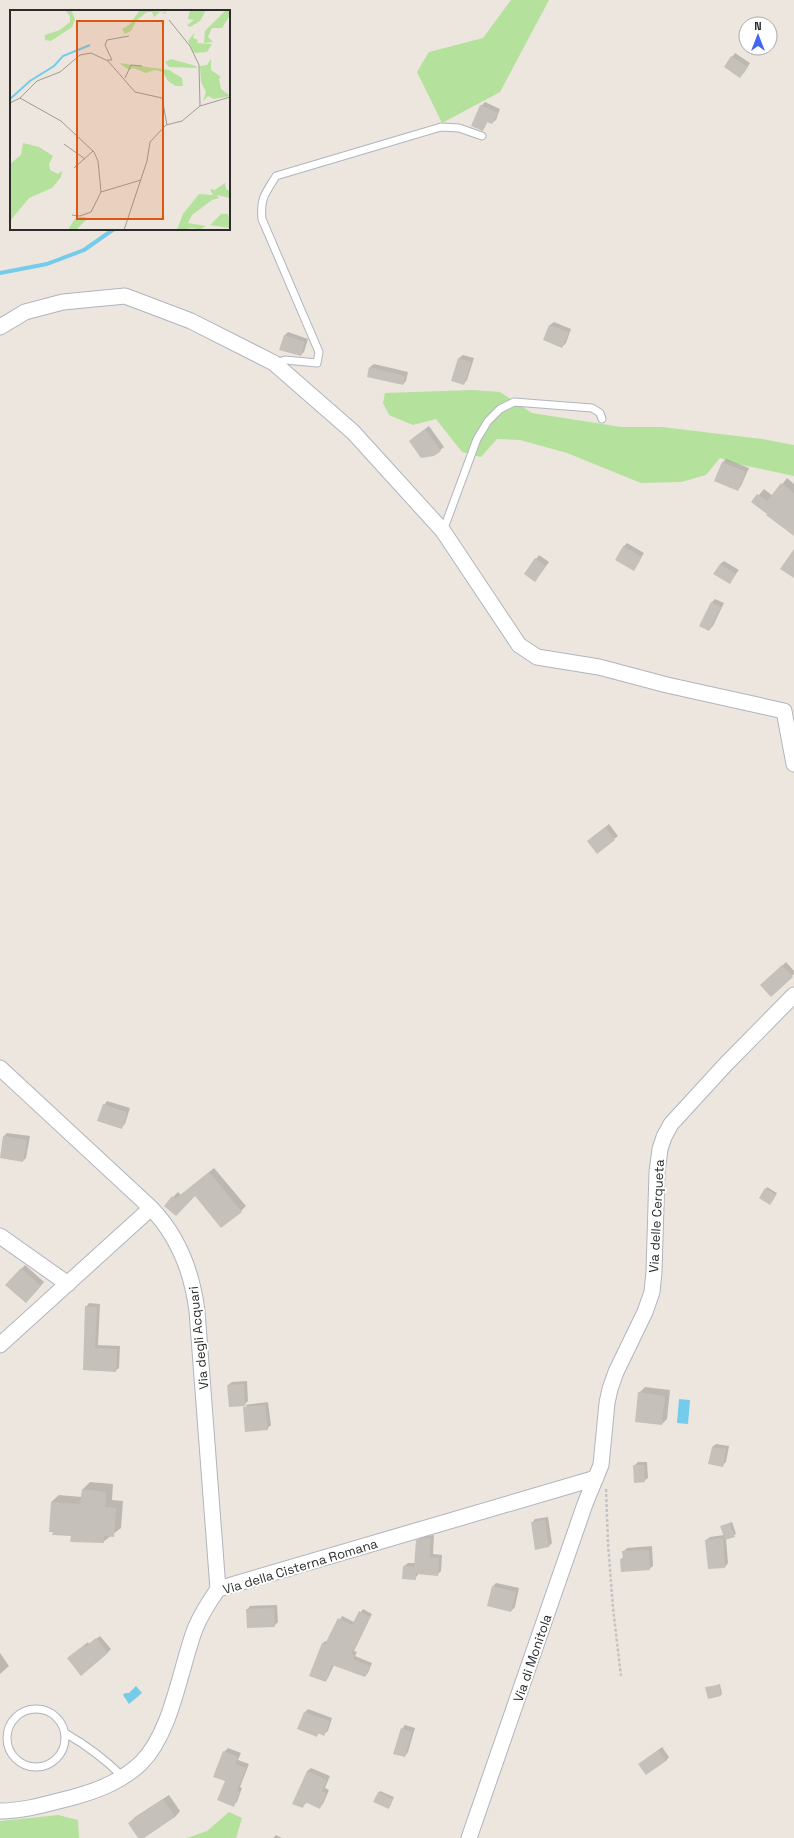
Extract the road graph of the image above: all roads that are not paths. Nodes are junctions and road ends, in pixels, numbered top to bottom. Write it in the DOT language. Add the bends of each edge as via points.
graph roads {
  1 [pos="482,136"];
  2 [pos="0,327"];
  3 [pos="274,363"];
  4 [pos="602,419"];
  5 [pos="443,531"];
  6 [pos="794,764"];
  7 [pos="794,995"];
  8 [pos="0,1068"];
  9 [pos="151,1208"];
  10 [pos="0,1236"];
  11 [pos="68,1284"];
  12 [pos="0,1345"];
  13 [pos="596,1478"];
  14 [pos="218,1590"];
  15 [pos="65,1733"];
  16 [pos="123,1777"];
  17 [pos="0,1810"];
  18 [pos="469,1838"];
  1 -- 3 [label="lane" via="459,128 441,127 276,176 260,204 262,219 319,352 319,358 317,363 285,360"];
  2 -- 3 [label="street" via="25,312 63,302 125,296 191,321"];
  3 -- 5 [label="street" via="353,432"];
  4 -- 5 [label="lane" via="600,413 592,408 514,402 500,408 477,439"];
  5 -- 6 [label="street" via="520,645 537,657 599,667 784,711"];
  7 -- 13 [label="street, Via delle Cerqueta" via="671,1124 664,1137 657,1172 652,1292 610,1389 602,1459"];
  8 -- 9 [label="street, Via degli Acquari"];
  9 -- 11 [label="street"];
  9 -- 14 [label="street, Via degli Acquari" via="179,1248 196,1298"];
  10 -- 11 [label="street"];
  11 -- 12 [label="street"];
  13 -- 14 [label="street, Via della Cisterna Romana"];
  13 -- 18 [label="street, Via di Monitola"];
  14 -- 16 [label="street, Via della Cisterna Romana" via="198,1622 172,1704 154,1745 142,1762"];
  15 -- 15 [label="lane" via="62,1752 49,1765 39,1767 21,1764 9,1749 7,1740 12,1721 19,1715 33,1710 55,1716"];
  15 -- 16 [label="lane" via="84,1744"];
  16 -- 17 [label="street, Via della Cisterna Romana" via="102,1788 35,1807"];
}
